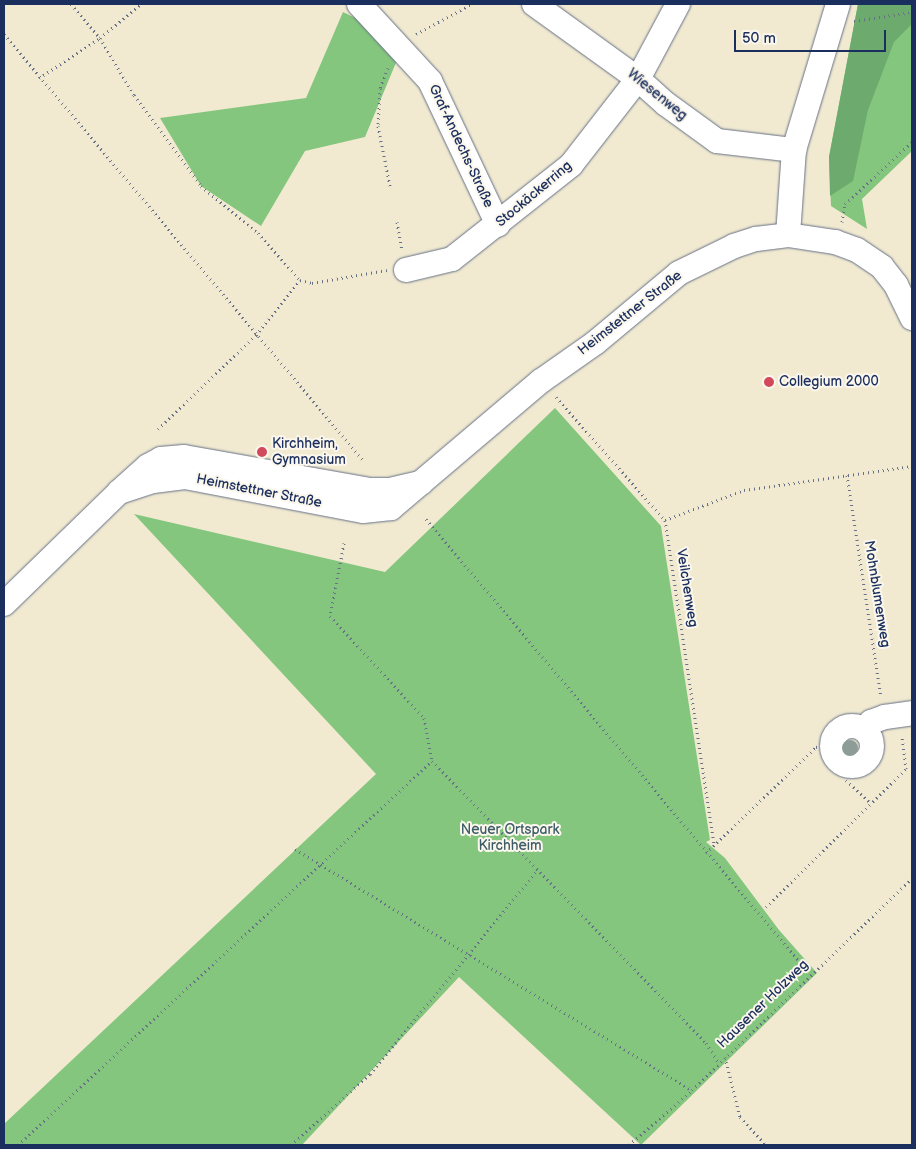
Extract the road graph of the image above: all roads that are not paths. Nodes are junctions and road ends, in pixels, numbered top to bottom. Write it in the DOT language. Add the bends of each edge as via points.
graph roads {
  1 [pos="359,4"];
  2 [pos="534,4"];
  3 [pos="678,4"];
  4 [pos="837,13"];
  5 [pos="638,79"];
  6 [pos="794,150"];
  7 [pos="498,225"];
  8 [pos="788,235"];
  9 [pos="406,270"];
  10 [pos="912,318"];
  11 [pos="4,604"];
  12 [pos="910,723"];
  13 [pos="864,730"];
  1 -- 7 [label="street, Graf-Andechs-Straße" via="430,81"];
  2 -- 5 [label="street, Wiesenweg"];
  3 -- 5 [label="street, Stockäckerring"];
  4 -- 6 [label="street"];
  5 -- 6 [label="street, Wiesenweg" via="717,141"];
  5 -- 7 [label="street, Stockäckerring" via="571,165"];
  6 -- 8 [label="street"];
  7 -- 9 [label="street, Stockäckerring" via="452,259"];
  8 -- 10 [label="street, Heimstettner Straße" via="835,242 857,250 882,267 896,285"];
  8 -- 11 [label="street, Heimstettner Straße" via="734,246 679,273 595,343 541,381 422,483 390,490 356,488 184,457 162,460 148,466 119,492"];
  12 -- 13 [label="street" via="885,716 871,722"];
  13 -- 13 [label="street" via="872,748 862,764 842,764 833,754 832,744 843,728 854,726"];
}
